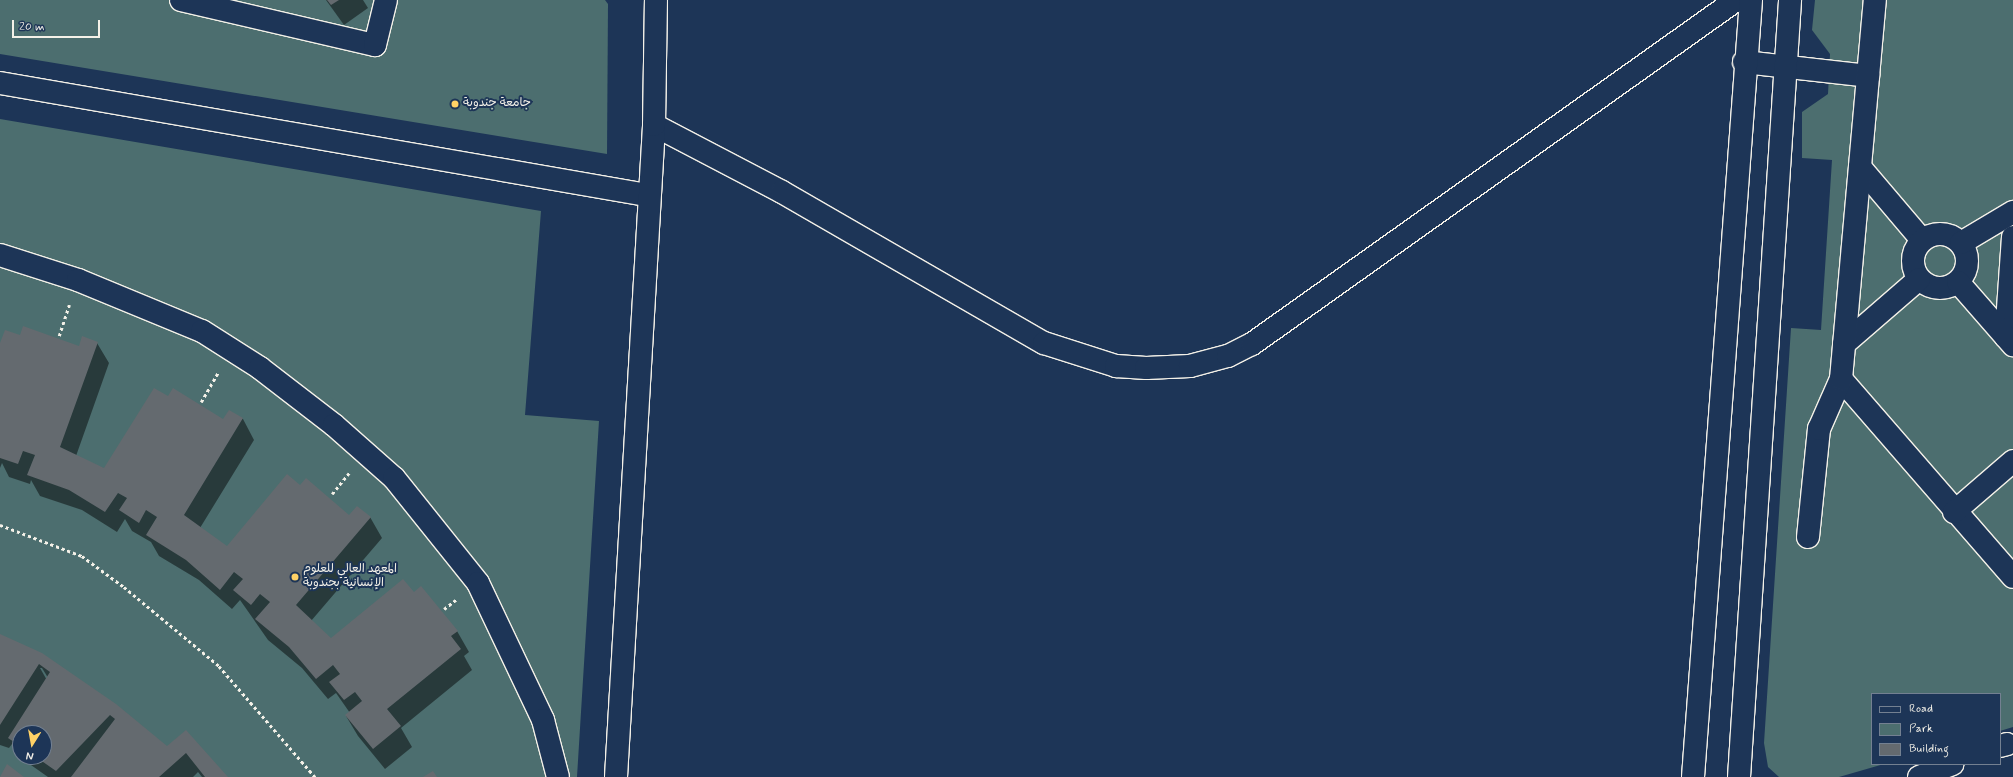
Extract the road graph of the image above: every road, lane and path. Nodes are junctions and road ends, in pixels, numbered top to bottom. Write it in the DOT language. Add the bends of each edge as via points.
graph roads {
  1 [pos="181,0"];
  2 [pos="386,0"];
  3 [pos="1736,0"];
  4 [pos="1752,0"];
  5 [pos="1790,0"];
  6 [pos="1875,0"];
  7 [pos="652,4"];
  8 [pos="1744,62"];
  9 [pos="1787,69"];
  10 [pos="1868,76"];
  11 [pos="0,83"];
  12 [pos="654,125"];
  13 [pos="1860,167"];
  14 [pos="647,195"];
  15 [pos="2013,212"];
  16 [pos="2013,237"];
  17 [pos="1922,240"];
  18 [pos="1961,244"];
  19 [pos="0,255"];
  20 [pos="1919,279"];
  21 [pos="78,280"];
  22 [pos="1958,282"];
  23 [pos="59,336"];
  24 [pos="2009,341"];
  25 [pos="1844,344"];
  26 [pos="232,350"];
  27 [pos="1841,379"];
  28 [pos="201,402"];
  29 [pos="2013,461"];
  30 [pos="1954,512"];
  31 [pos="0,525"];
  32 [pos="1808,537"];
  33 [pos="2013,577"];
  34 [pos="1950,765"];
  35 [pos="315,777"];
  36 [pos="558,777"];
  37 [pos="616,777"];
  38 [pos="1692,777"];
  39 [pos="1739,777"];
  40 [pos="1919,777"];
  1 -- 2 [label="street" via="375,45"];
  3 -- 12 [label="street" via="1252,344 1228,356 1190,366 1116,366 1044,343 782,192"];
  4 -- 8 [label="street"];
  5 -- 9 [label="street"];
  6 -- 10 [label="street"];
  7 -- 12 [label="street"];
  8 -- 9 [label="street"];
  8 -- 38 [label="street"];
  9 -- 10 [label="street"];
  9 -- 39 [label="street"];
  10 -- 13 [label="street"];
  11 -- 14 [label="street"];
  12 -- 14 [label="street"];
  13 -- 17 [label="street"];
  13 -- 25 [label="street"];
  14 -- 37 [label="street"];
  15 -- 18 [label="street"];
  16 -- 24 [label="street"];
  17 -- 18 [label="street" via="1942,234"];
  17 -- 20 [label="street" via="1912,259"];
  18 -- 22 [label="street" via="1967,263"];
  19 -- 21 [label="street"];
  20 -- 22 [label="street" via="1938,289"];
  20 -- 25 [label="street"];
  21 -- 23 [label="path"];
  21 -- 26 [label="street" via="195,328"];
  22 -- 24 [label="street"];
  25 -- 27 [label="street"];
  26 -- 28 [label="path"];
  26 -- 36 [label="street" via="316,411 372,458 394,478 442,535 478,583 514,658 543,720"];
  27 -- 30 [label="street"];
  27 -- 32 [label="street" via="1819,429"];
  29 -- 30 [label="street"];
  30 -- 33 [label="street"];
  31 -- 35 [label="path" via="82,556 124,587 219,666"];
  34 -- 40 [label="street"];
}
